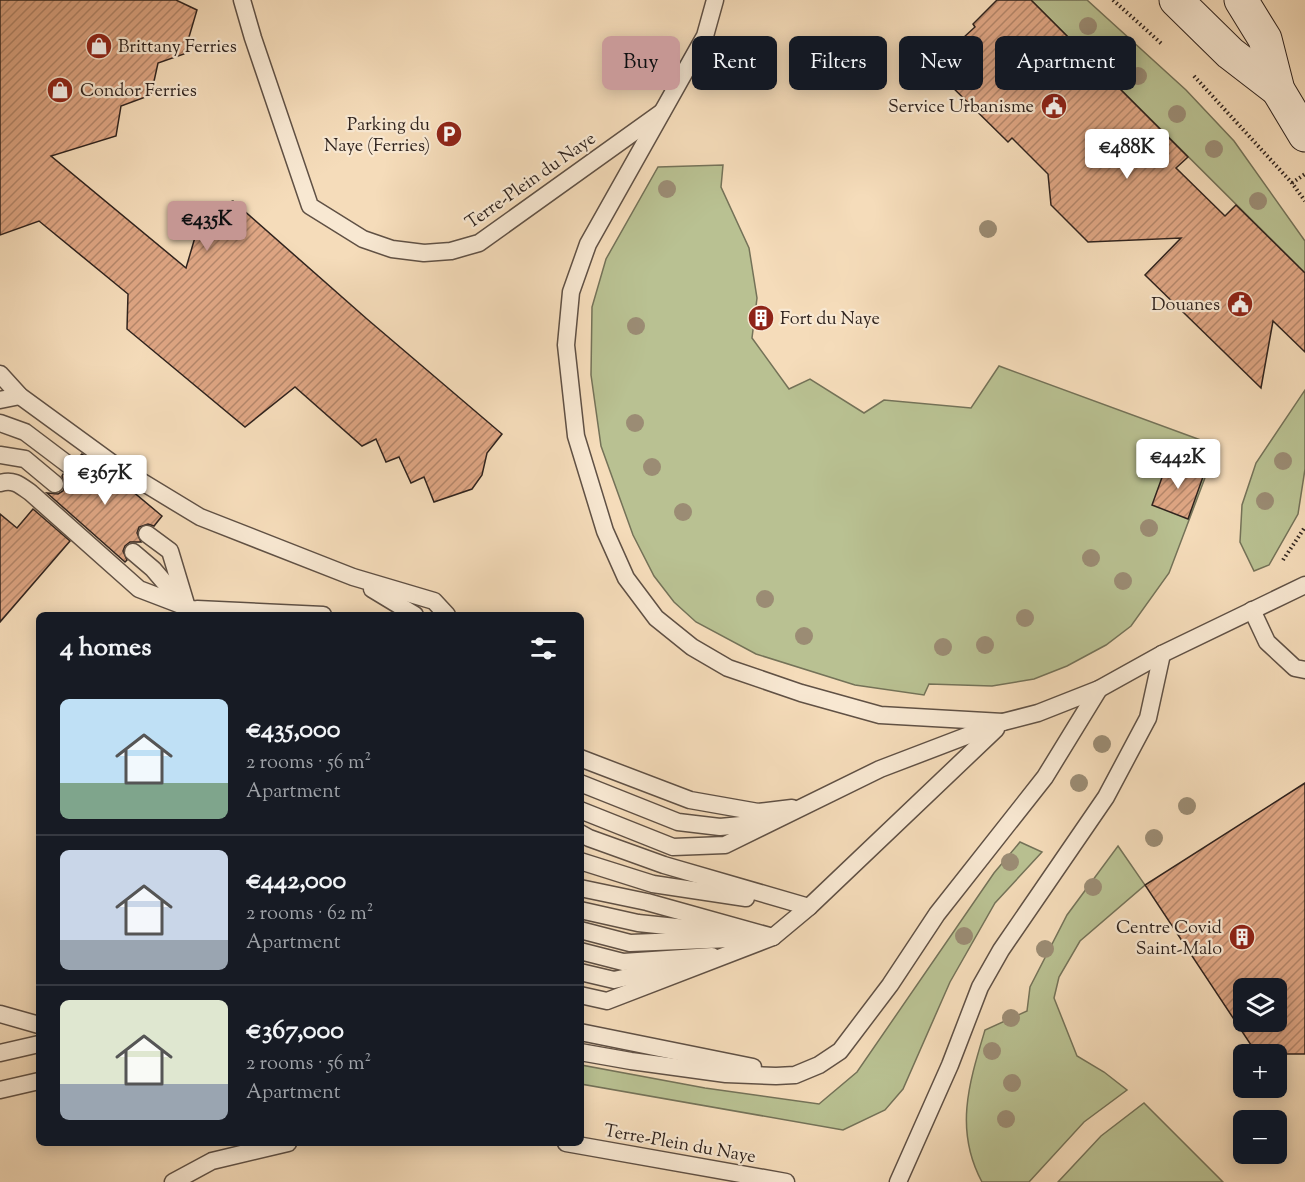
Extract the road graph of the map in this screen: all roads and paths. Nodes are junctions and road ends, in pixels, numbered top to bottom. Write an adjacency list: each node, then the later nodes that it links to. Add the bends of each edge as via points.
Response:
1 (242, 0): 9 (lane, Terre-Plein du Naye, via 310,206 363,239 392,249 424,253 479,243)
2 (715, 0): 9 (lane, via 705,36)
3 (1113, 0): 6 (path)
4 (1176, 0): 8 (main road, via 1230,53)
5 (1241, 0): 8 (main road, via 1265,39)
6 (1164, 46)
7 (1189, 70): 12 (path)
8 (1278, 90): 10 (main road)
9 (665, 110): 37 (lane, via 588,244 571,292 566,345 576,436 605,531 626,578 656,618 692,647 728,668 880,715)
10 (1305, 135)
11 (1305, 174): 12 (path)
12 (1292, 183): 13 (path)
13 (1305, 201)
14 (0, 374): 17 (lane)
15 (0, 384): 17 (lane)
16 (0, 395): 17 (lane)
17 (20, 396): 25 (lane, via 116,466 200,517)
18 (0, 423): 20 (lane, via 25,432)
19 (0, 455): 22 (lane, via 25,459)
20 (70, 466)
21 (0, 483): 28 (lane, via 16,482 139,589)
22 (55, 484)
23 (147, 534): 30 (lane, via 170,551)
24 (133, 552): 29 (lane)
25 (353, 577): 31 (lane); 32 (lane); 33 (lane, via 434,601)
26 (1305, 585): 27 (lane)
27 (1252, 610): 34 (lane); 35 (lane, via 1267,642)
28 (187, 612)
29 (189, 612)
30 (190, 612)
31 (388, 612)
32 (410, 612)
33 (444, 612)
34 (1162, 654): 36 (lane); 70 (lane, via 1148,718 1106,797 1000,950 980,987)
35 (1300, 669)
36 (1099, 688): 37 (lane, via 1038,713); 63 (lane, via 1045,777 937,914 840,1051)
37 (1003, 722): 40 (lane, via 880,769); 46 (lane)
38 (584, 760): 40 (lane, via 690,800 758,812)
39 (584, 785): 42 (lane, via 678,822 720,827)
40 (808, 806): 42 (lane)
41 (584, 812): 42 (lane, via 673,847 725,845)
42 (775, 822)
43 (584, 835): 46 (lane, via 664,865)
44 (584, 862): 46 (lane, via 653,884)
45 (584, 889): 49 (lane)
46 (809, 907): 49 (lane)
47 (584, 911): 49 (lane, via 638,922)
48 (584, 931): 49 (lane, via 630,943)
49 (773, 937): 51 (lane)
50 (584, 952): 51 (lane, via 623,962)
51 (731, 955): 52 (lane, via 614,980); 53 (lane, via 607,1001)
52 (584, 973)
53 (584, 996)
54 (0, 1014): 56 (lane)
55 (36, 1014): 56 (lane)
56 (17, 1019): 57 (lane); 58 (lane)
57 (0, 1024)
58 (36, 1024)
59 (584, 1033): 63 (lane)
60 (36, 1045): 61 (lane)
61 (0, 1053)
62 (584, 1053): 63 (lane, via 726,1074)
63 (795, 1075)
64 (36, 1082): 65 (lane)
65 (0, 1090)
66 (275, 1146): 68 (lane, via 212,1161)
67 (583, 1146): 69 (lane, Terre-Plein du Naye)
68 (173, 1182)
69 (786, 1182)
70 (898, 1182)

